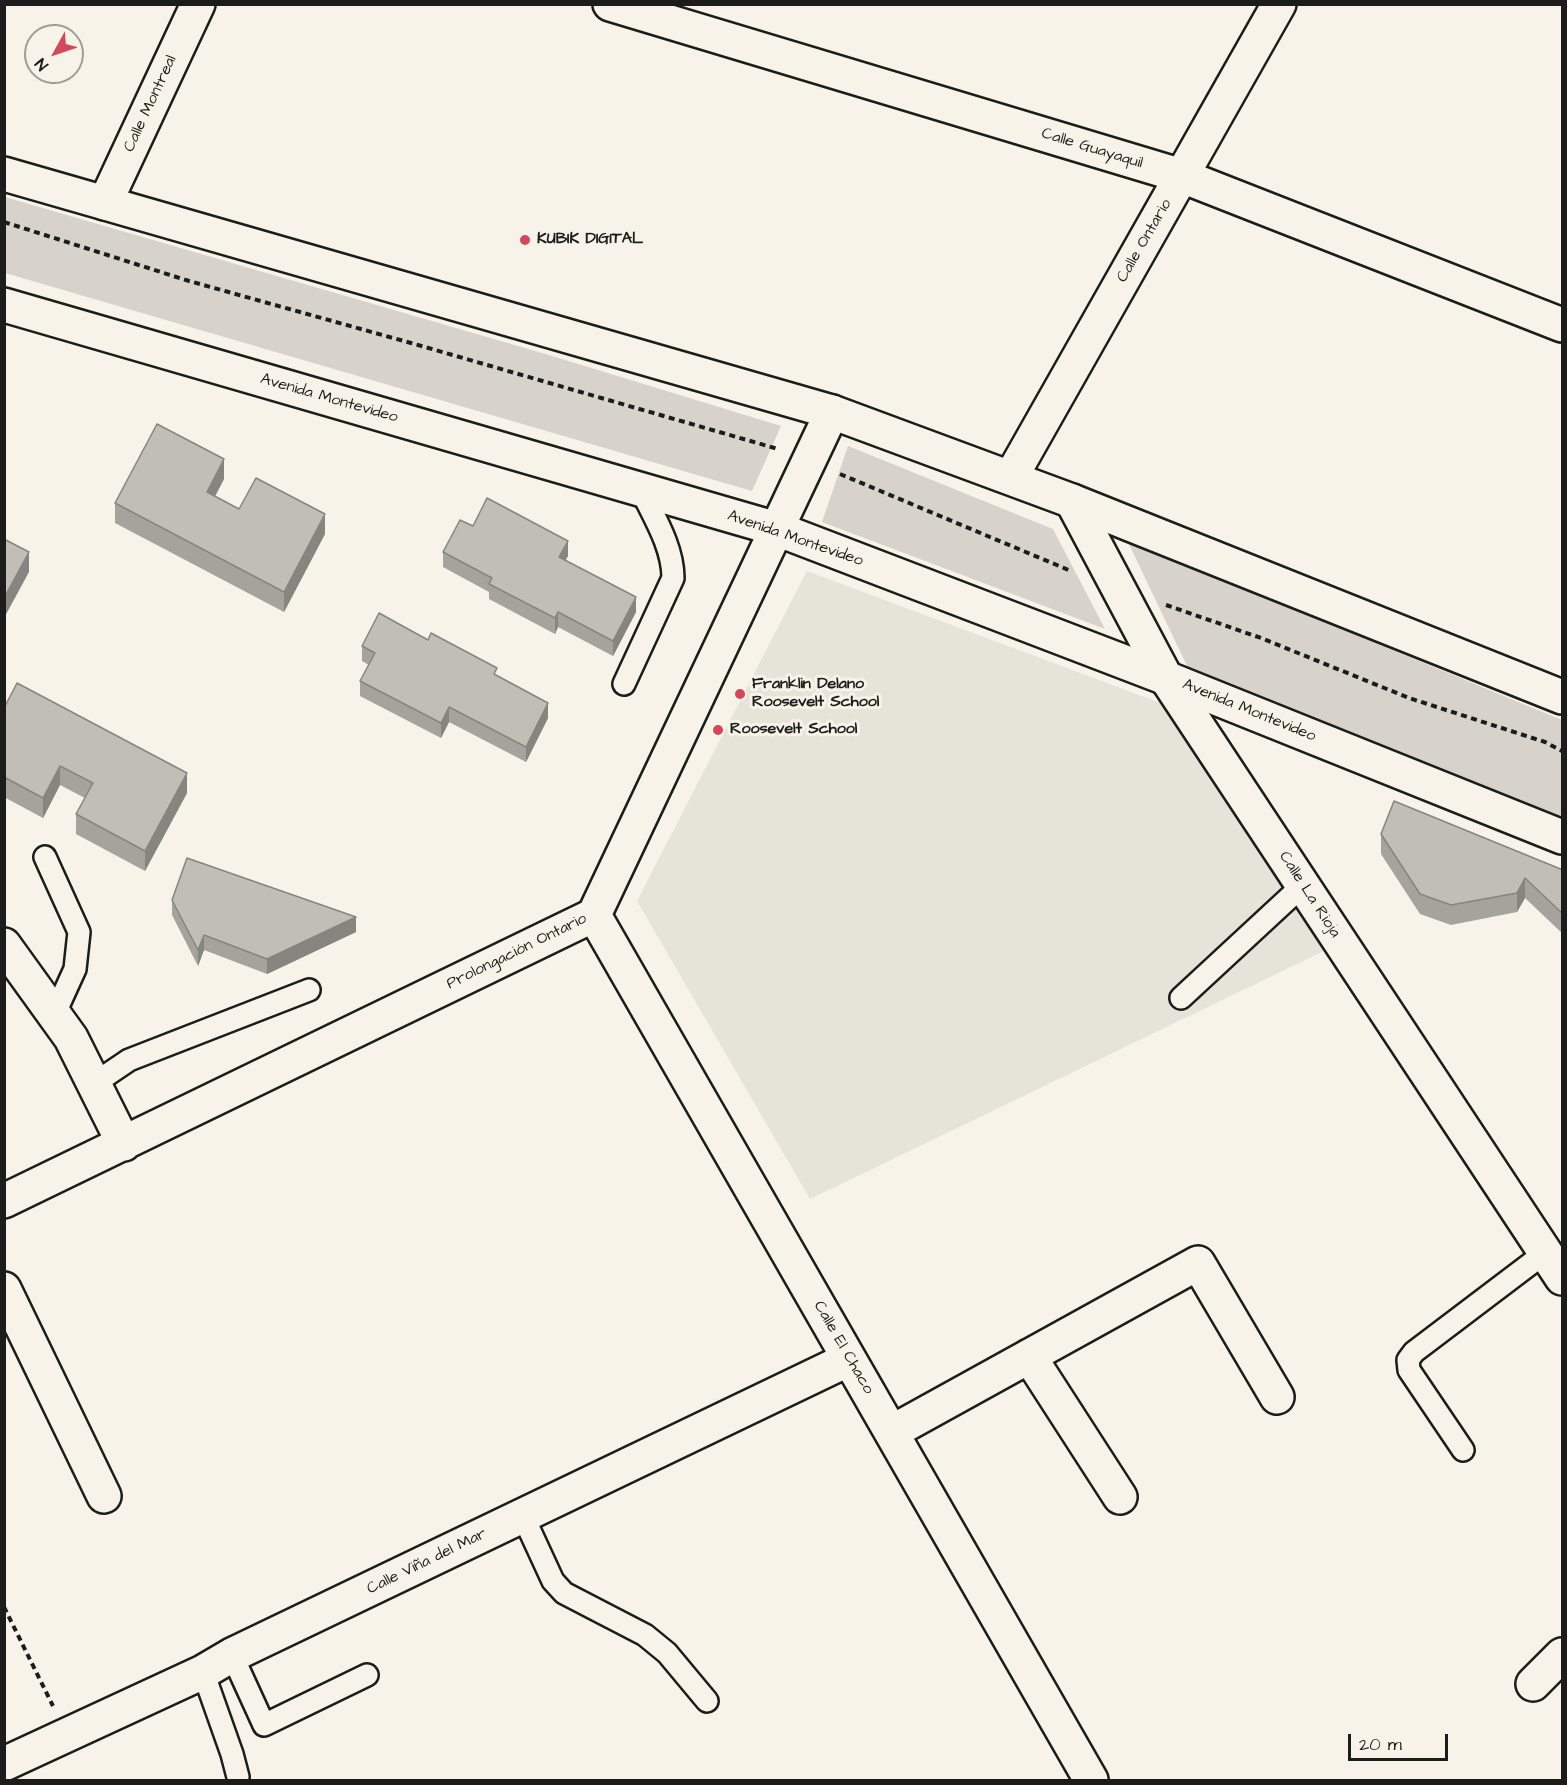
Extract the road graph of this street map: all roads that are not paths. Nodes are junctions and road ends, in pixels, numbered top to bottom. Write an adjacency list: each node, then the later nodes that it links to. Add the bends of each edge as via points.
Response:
1 (198, 4): 6 (street, Calle Montreal)
2 (610, 4): 5 (street, Calle Guayaquil)
3 (1279, 4): 5 (street, Calle Ontario)
4 (4, 174): 6 (street)
5 (1182, 176): 8 (street, Calle Guayaquil); 10 (street, Calle Ontario)
6 (105, 203): 9 (street)
7 (4, 305): 11 (street, Avenida Montevideo)
8 (1563, 325)
9 (832, 412): 10 (street); 13 (street, Prolongación Ontario)
10 (1011, 477): 12 (street)
11 (641, 490): 13 (street, Avenida Montevideo); 15 (lane, via 661,530 673,578)
12 (1072, 501): 14 (street, Calle La Rioja); 16 (street)
13 (777, 529): 14 (street, Avenida Montevideo); 20 (street, Prolongación Ontario)
14 (1166, 678): 17 (street, Avenida Montevideo); 19 (street, Calle La Rioja)
15 (624, 684)
16 (1563, 697)
17 (1563, 837)
18 (45, 857): 24 (lane, via 79,932 75,969)
19 (1303, 885): 23 (lane); 28 (street, Calle La Rioja)
20 (594, 915): 26 (street, Prolongación Ontario); 31 (street, Calle El Chaco)
21 (4, 945): 24 (street)
22 (309, 990): 25 (lane, via 129,1060)
23 (1181, 998)
24 (55, 1013): 25 (street)
25 (95, 1083): 26 (street)
26 (124, 1144): 27 (street, Prolongación Ontario)
27 (4, 1202)
28 (1554, 1265): 34 (lane, via 1414,1352 1408,1360 1409,1370)
29 (4, 1289): 35 (street)
30 (1029, 1356): 32 (street, via 1198,1263); 33 (street); 36 (street)
31 (849, 1359): 33 (street, Calle El Chaco); 37 (street, Calle Viña del Mar)
32 (1277, 1397)
33 (892, 1432): 46 (street, Calle El Chaco)
34 (1463, 1450)
35 (104, 1496)
36 (1119, 1497)
37 (523, 1516): 38 (street, Calle Viña del Mar); 43 (lane, via 553,1581 564,1593 645,1635 667,1653)
38 (232, 1655): 40 (street, Calle Viña del Mar); 41 (lane, via 264,1725)
39 (1563, 1656): 42 (street)
40 (203, 1672): 44 (street, Calle Viña del Mar); 45 (lane)
41 (367, 1675)
42 (1533, 1684)
43 (707, 1701)
44 (4, 1764)
45 (238, 1777)
46 (1091, 1780)

